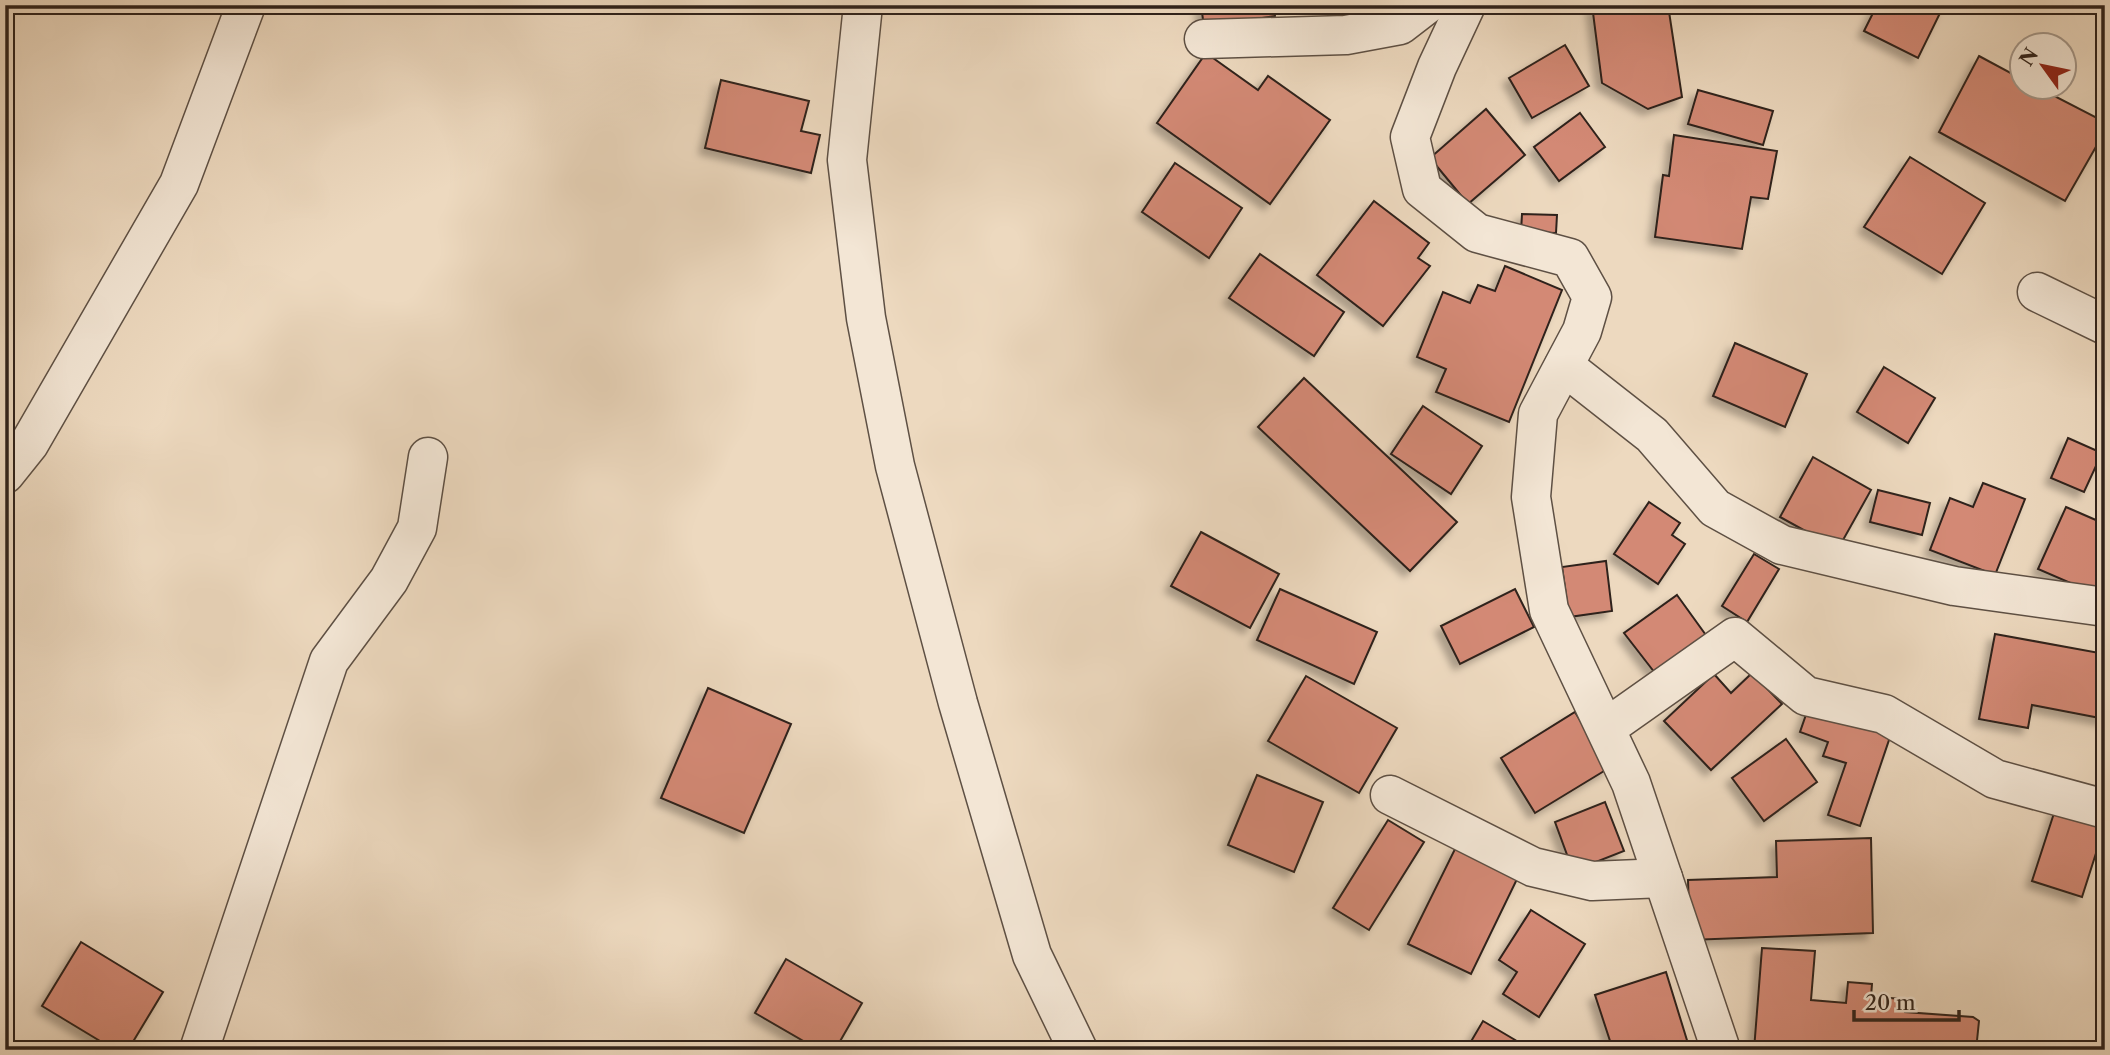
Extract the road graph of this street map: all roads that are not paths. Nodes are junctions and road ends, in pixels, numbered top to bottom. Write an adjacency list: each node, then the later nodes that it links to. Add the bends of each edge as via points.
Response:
1 (246, 5): 10 (street, via 179,184 29,444)
2 (863, 5): 17 (street, via 847,160 866,318 895,466 957,703 1032,955)
3 (1426, 5): 5 (street, via 1400,25 1346,35)
4 (1466, 5): 8 (street, via 1410,137 1422,189 1477,233 1570,258 1592,298 1583,331)
5 (1204, 39)
6 (2037, 292): 7 (street)
7 (2105, 325)
8 (1564, 366): 11 (street, via 1652,435 1715,508 1782,545 1954,586); 12 (street, via 1538,414 1531,497 1549,610)
9 (428, 457): 16 (street, via 417,528 389,580 329,661)
10 (5, 474)
11 (2105, 607)
12 (1606, 727): 14 (street, via 1735,638 1806,696 1884,714 1995,779); 15 (street, via 1632,783)
13 (1390, 795): 15 (street, via 1533,866 1592,881)
14 (2105, 809)
15 (1663, 878): 18 (street)
16 (200, 1050)
17 (1078, 1050)
18 (1721, 1050)

